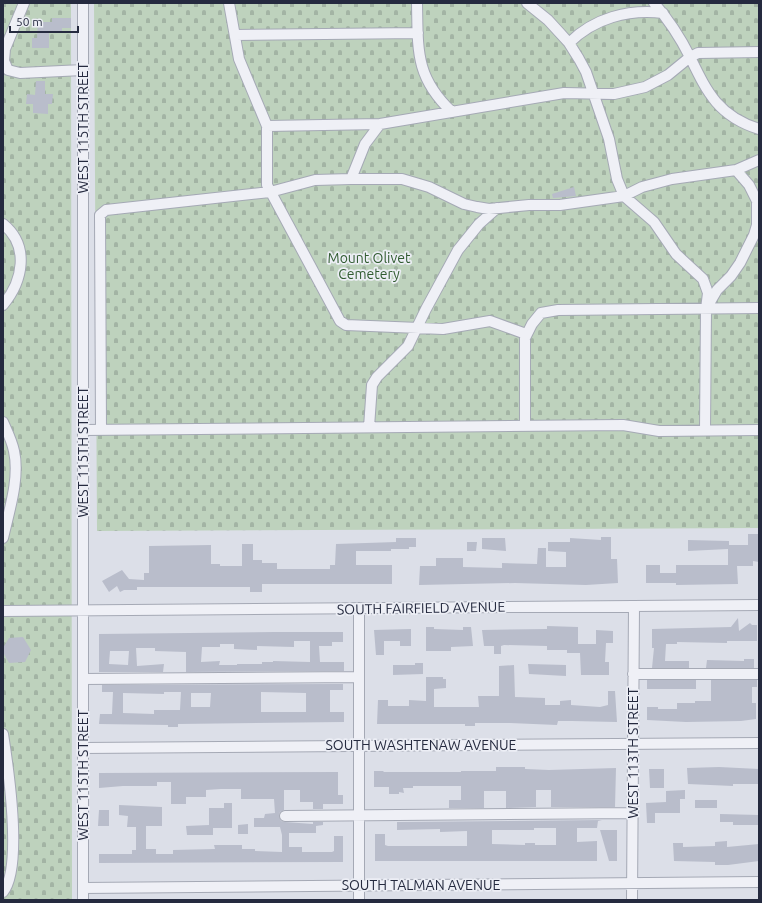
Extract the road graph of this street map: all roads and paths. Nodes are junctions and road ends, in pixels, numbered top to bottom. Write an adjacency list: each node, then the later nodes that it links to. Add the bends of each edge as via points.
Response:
1 (24, 3): 13 (street, via 5,49 4,61 8,70 20,73)
2 (83, 3): 13 (street, WEST 115TH STREET)
3 (229, 3): 9 (street)
4 (418, 3): 8 (street)
5 (527, 3): 10 (street, via 548,20)
6 (654, 3): 7 (street)
7 (663, 13): 10 (street, via 649,11 613,16 586,28); 12 (street)
8 (418, 33): 9 (street); 15 (street, via 419,59 430,88)
9 (235, 35): 17 (street, via 242,68)
10 (569, 43): 14 (street, via 586,72)
11 (759, 52): 12 (street, via 703,52)
12 (690, 57): 14 (street, via 668,75 645,87 614,94); 18 (street, via 701,83 719,106 741,122)
13 (83, 70): 36 (street, WEST 115TH STREET)
14 (593, 94): 15 (street, via 564,93); 23 (street, via 609,139)
15 (452, 112): 16 (street)
16 (380, 124): 17 (street); 21 (street, via 365,144)
17 (267, 126): 22 (street, via 266,178)
18 (759, 129)
19 (759, 160): 20 (street)
20 (736, 170): 23 (street, via 657,182); 24 (street)
21 (351, 179): 22 (street, via 315,180); 25 (street, via 402,179 428,187 464,204)
22 (270, 192): 31 (street, via 342,324); 37 (street, via 111,208 102,212)
23 (624, 196): 25 (street, via 576,204); 30 (street, via 654,222 676,254 703,279 708,293)
24 (758, 201): 27 (street)
25 (497, 208): 31 (street, via 479,224 458,250)
26 (3, 224): 28 (street, via 13,235 21,258 18,282)
27 (758, 228): 30 (street, via 740,263 717,290)
28 (3, 305)
29 (759, 308): 30 (street)
30 (706, 309): 32 (street, via 551,310 541,313); 38 (street)
31 (418, 327): 32 (street, via 454,328 490,321); 35 (street, via 408,346 372,385)
32 (526, 334): 34 (street)
33 (3, 422): 40 (street, via 12,442 16,463)
34 (525, 426): 35 (street); 38 (street, via 623,425 659,431)
35 (369, 428): 37 (street)
36 (83, 430): 37 (street); 45 (street, WEST 115TH STREET)
37 (101, 430)
38 (705, 430): 39 (street)
39 (759, 430)
40 (3, 538)
41 (759, 604): 42 (street, SOUTH FAIRFIELD AVENUE)
42 (634, 606): 43 (street, SOUTH FAIRFIELD AVENUE); 46 (street, WEST 113TH STREET)
43 (359, 608): 45 (street, SOUTH FAIRFIELD AVENUE); 48 (street)
44 (3, 611): 45 (street, SOUTH FAIRFIELD AVENUE)
45 (83, 611): 49 (street, WEST 115TH STREET)
46 (633, 674): 47 (street); 52 (street, WEST 113TH STREET)
47 (759, 674)
48 (359, 677): 49 (street); 53 (street)
49 (83, 679): 54 (street, WEST 115TH STREET)
50 (3, 734): 55 (street)
51 (759, 743): 52 (street, SOUTH WASHTENAW AVENUE)
52 (633, 744): 53 (street, SOUTH WASHTENAW AVENUE); 56 (street, WEST 113TH STREET)
53 (359, 746): 54 (street, SOUTH WASHTENAW AVENUE); 58 (street)
54 (83, 748): 62 (street, WEST 115TH STREET)
55 (6, 787): 63 (street, via 13,844 11,868)
56 (633, 813): 58 (street); 60 (street, WEST 113TH STREET)
57 (285, 816): 58 (street)
58 (359, 816): 61 (street)
59 (759, 882): 60 (street, SOUTH TALMAN AVENUE)
60 (632, 883): 61 (street, SOUTH TALMAN AVENUE); 66 (street, WEST 113TH STREET)
61 (359, 885): 62 (street, SOUTH TALMAN AVENUE); 65 (street)
62 (83, 888): 64 (street, WEST 115TH STREET)
63 (3, 892)
64 (83, 900)
65 (358, 900)
66 (632, 900)

